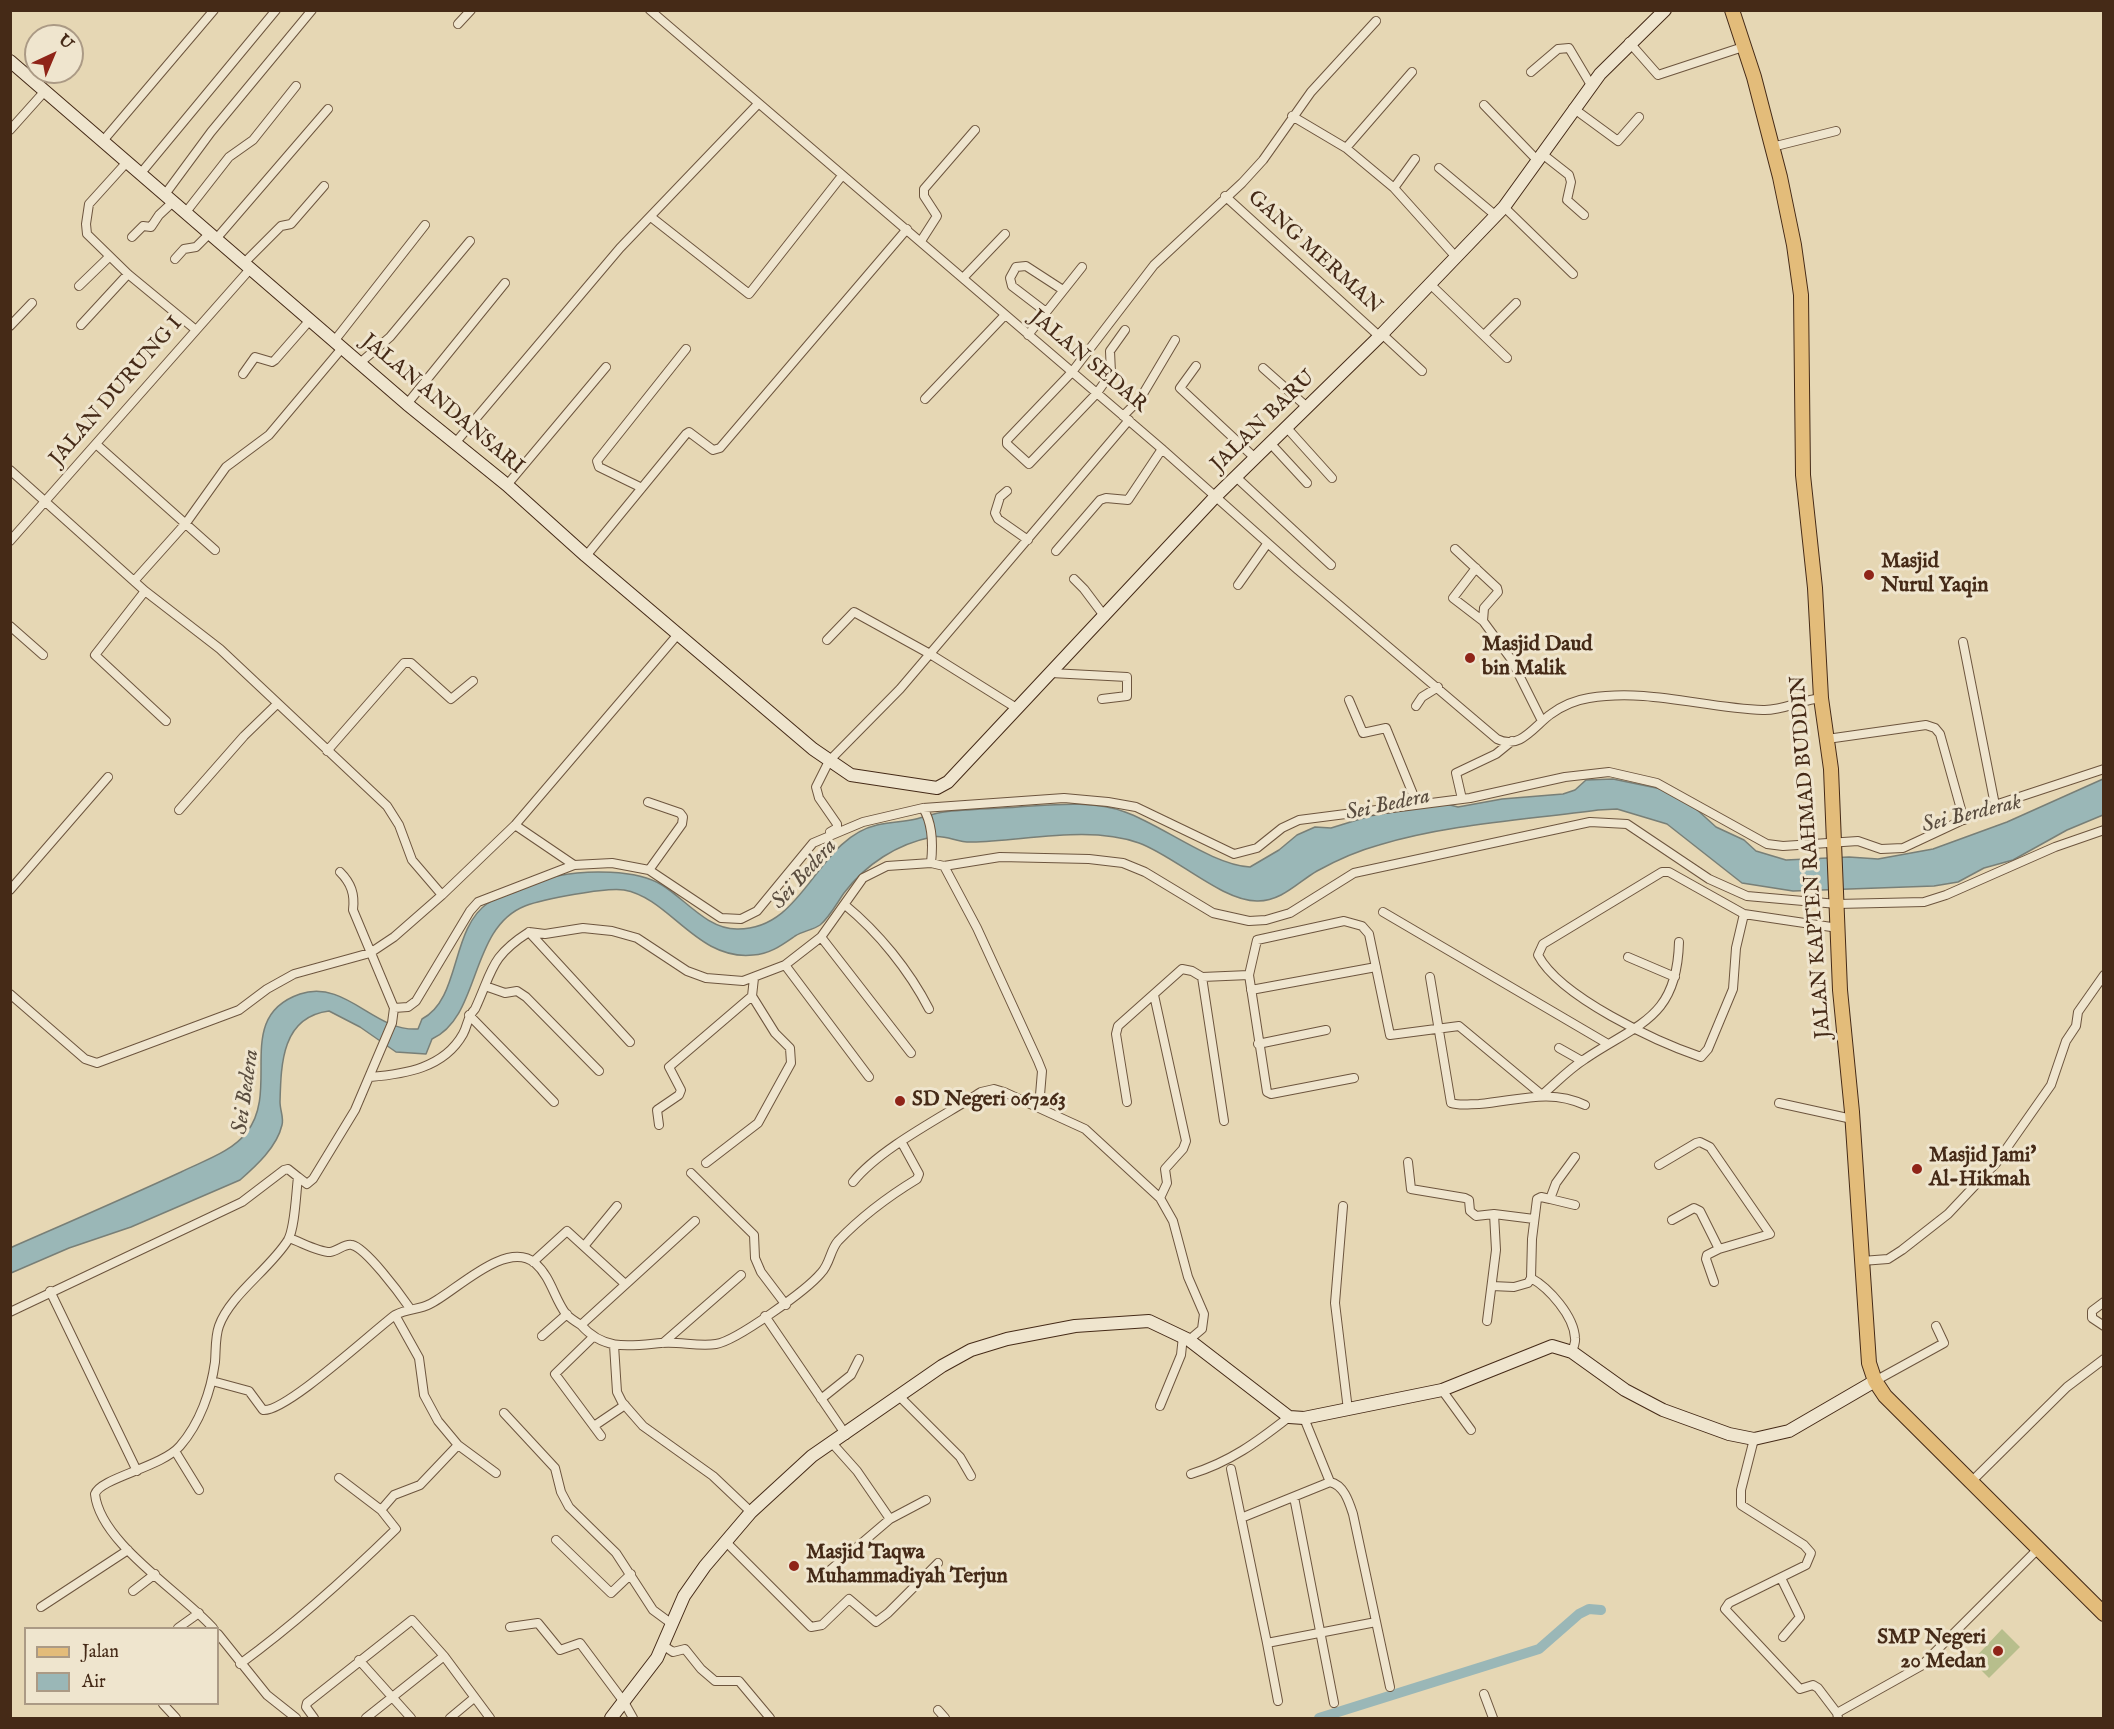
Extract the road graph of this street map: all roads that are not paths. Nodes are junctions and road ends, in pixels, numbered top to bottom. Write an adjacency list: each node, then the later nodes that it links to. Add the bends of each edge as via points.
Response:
1 (214, 10): 27 (street)
2 (276, 10): 34 (street)
3 (312, 10): 39 (street, via 211,132)
4 (471, 10): 9 (street)
5 (650, 10): 18 (street, JALAN SEDAR)
6 (1665, 10): 10 (street, JALAN BARU)
7 (1732, 10): 11 (main road, JALAN KAPTEN RAHMAD BUDDIN)
8 (1376, 21): 22 (street)
9 (458, 24)
10 (1629, 42): 11 (street, via 1658,75); 15 (street, JALAN BARU)
11 (1743, 47): 28 (main road, JALAN KAPTEN RAHMAD BUDDIN)
12 (10, 61): 17 (street, JALAN ANDANSARI)
13 (1412, 72): 29 (street)
14 (1531, 72): 15 (street, via 1558,49 1569,48)
15 (1591, 85): 21 (street, JALAN BARU)
16 (296, 86): 41 (street, via 253,140 230,157)
17 (44, 92): 24 (street); 27 (street, JALAN ANDANSARI)
18 (757, 105): 35 (street, JALAN SEDAR); 43 (street)
19 (1484, 105): 30 (street)
20 (328, 109): 47 (street)
21 (1573, 109): 23 (street, via 1618,141); 30 (street, JALAN BARU)
22 (1292, 116): 29 (street); 38 (street, via 1263,160)
23 (1639, 117)
24 (10, 130)
25 (975, 130): 49 (street, via 924,189 924,196 937,216)
26 (1836, 131): 28 (street)
27 (102, 142): 32 (street, JALAN ANDANSARI)
28 (1772, 147): 131 (main road, JALAN KAPTEN RAHMAD BUDDIN, via 1794,245 1803,332 1803,453)
29 (1346, 148): 37 (street)
30 (1539, 157): 40 (street, JALAN BARU); 42 (street, via 1569,175 1567,200)
31 (1415, 159): 37 (street)
32 (127, 162): 34 (street, JALAN ANDANSARI); 52 (street, via 89,204 87,234)
33 (1439, 168): 40 (street)
34 (141, 173): 39 (street, JALAN ANDANSARI)
35 (841, 177): 43 (street, via 749,294); 45 (street, JALAN SEDAR)
36 (324, 186): 54 (street, JALAN DURUNG I, via 291,224 281,226)
37 (1394, 188): 51 (street)
38 (1225, 196): 74 (street, GANG MERMAN); 84 (street, via 1154,265)
39 (170, 197): 41 (street, JALAN ANDANSARI); 48 (street, via 151,227 143,226)
40 (1500, 211): 51 (street, JALAN BARU); 57 (street)
41 (186, 212): 47 (street, JALAN ANDANSARI)
42 (1584, 215)
43 (651, 217): 92 (street, via 538,342)
44 (425, 225): 76 (street)
45 (907, 229): 49 (street, JALAN SEDAR); 102 (street, via 720,448 713,450 689,432)
46 (1005, 234): 58 (street)
47 (213, 236): 53 (street, via 196,247 184,249); 54 (street, JALAN ANDANSARI)
48 (132, 237)
49 (921, 241): 58 (street, JALAN SEDAR)
50 (470, 242): 79 (street, via 390,337)
51 (1455, 256): 59 (street, JALAN BARU)
52 (109, 257): 56 (street); 61 (street)
53 (176, 259)
54 (248, 265): 67 (street, JALAN ANDANSARI); 70 (street, JALAN DURUNG I)
55 (1082, 267): 62 (street)
56 (128, 274): 68 (street); 70 (street)
57 (1573, 274)
58 (963, 278): 66 (street, JALAN SEDAR)
59 (1430, 283): 72 (street); 74 (street, JALAN BARU)
60 (505, 284): 88 (street)
61 (80, 286)
62 (1063, 290): 65 (street); 65 (street, via 1026,266 1016,267 1010,278 1012,286)
63 (32, 303): 69 (street)
64 (1516, 303): 72 (street)
65 (1046, 312): 73 (street)
66 (1005, 315): 73 (street, JALAN SEDAR); 87 (street)
67 (310, 320): 76 (street, JALAN ANDANSARI); 85 (street, via 275,360 255,357)
68 (81, 325)
69 (10, 326)
70 (196, 330): 93 (street, JALAN DURUNG I)
71 (1125, 330): 86 (street, via 1110,351 1111,373)
72 (1485, 334): 78 (street)
73 (1028, 335): 84 (street, JALAN SEDAR)
74 (1381, 335): 83 (street, GANG MERMAN); 89 (street, JALAN BARU)
75 (1175, 340): 90 (street)
76 (339, 343): 79 (street, JALAN ANDANSARI); 106 (street, via 269,435 226,467)
77 (686, 349): 102 (street, via 597,461 599,467)
78 (1507, 358)
79 (362, 362): 88 (street, JALAN ANDANSARI)
80 (606, 366): 101 (street)
81 (1196, 366): 96 (street, via 1180,388)
82 (1263, 368): 89 (street)
83 (1422, 371)
84 (1072, 372): 86 (street, JALAN SEDAR); 86 (street, via 1007,440 1029,464)
85 (243, 374)
86 (1097, 393): 90 (street, JALAN SEDAR)
87 (925, 399)
88 (407, 404): 92 (street, JALAN ANDANSARI)
89 (1307, 407): 91 (street, JALAN BARU)
90 (1126, 418): 95 (street, JALAN SEDAR); 107 (street)
91 (1287, 428): 94 (street, JALAN BARU); 99 (street)
92 (456, 442): 101 (street, JALAN ANDANSARI)
93 (96, 444): 105 (street, JALAN DURUNG I); 106 (street)
94 (1271, 444): 96 (street, JALAN BARU); 100 (street)
95 (1162, 449): 104 (street, JALAN SEDAR); 112 (street, via 1128,500 1100,500)
96 (1256, 458): 98 (street, JALAN BARU)
97 (10, 470): 105 (street)
98 (1236, 477): 104 (street, JALAN BARU); 114 (street)
99 (1332, 478)
100 (1307, 483)
101 (507, 485): 113 (street, JALAN ANDANSARI)
102 (640, 487): 113 (street)
103 (1007, 491): 107 (street, via 1000,497 995,513)
104 (1215, 497): 109 (street, JALAN SEDAR); 120 (street, JALAN BARU)
105 (46, 500): 108 (street, JALAN DURUNG I); 117 (street)
106 (186, 522): 111 (street); 117 (street)
107 (1028, 540): 126 (street)
108 (10, 541)
109 (1267, 544): 118 (street); 130 (street, JALAN SEDAR)
110 (1455, 549): 115 (street)
111 (215, 550)
112 (1056, 552)
113 (586, 556): 123 (street, JALAN ANDANSARI)
114 (1331, 565)
115 (1476, 568): 121 (street, via 1498,590 1484,608); 121 (street, via 1453,598)
116 (1074, 579): 120 (street)
117 (135, 580): 119 (street)
118 (1238, 585)
119 (145, 591): 134 (street, via 220,650); 137 (street, via 95,655)
120 (1105, 617): 128 (street, JALAN BARU)
121 (1483, 621): 138 (street, via 1511,658)
122 (10, 626): 127 (street)
123 (679, 633): 142 (street, JALAN ANDANSARI); 153 (street)
124 (827, 640): 126 (street, via 854,612)
125 (1963, 642): 149 (street)
126 (930, 654): 136 (street); 142 (street)
127 (43, 655)
128 (1051, 672): 132 (street, via 1127,677 1127,696); 136 (street, JALAN BARU)
129 (473, 681): 141 (street, via 451,699 411,663 405,663)
130 (1438, 687): 135 (street); 140 (street, JALAN SEDAR, via 1502,741)
131 (1821, 698): 138 (street, via 1767,710 1622,694 1565,705); 139 (main road, JALAN KAPTEN RAHMAD BUDDIN)
132 (1102, 699)
133 (1349, 700): 148 (street, via 1364,733 1386,728)
134 (277, 704): 141 (street); 150 (street)
135 (1416, 706)
136 (1018, 709): 144 (street, JALAN BARU, via 948,782 937,788)
137 (166, 721)
138 (1542, 721): 140 (street, via 1526,737)
139 (1827, 739): 152 (street, via 1926,725 1935,728); 156 (main road, JALAN KAPTEN RAHMAD BUDDIN)
140 (1512, 741): 146 (street, via 1496,754 1456,773)
141 (327, 751): 163 (street, via 387,806 412,860)
142 (829, 761): 144 (street, JALAN ANDANSARI); 155 (street, via 816,792 837,828)
143 (2103, 769): 149 (street)
144 (851, 775)
145 (108, 777): 162 (street)
146 (1462, 799): 148 (street); 156 (street, via 1565,777 1609,772 1657,783 1767,844)
147 (648, 802): 160 (street, via 683,817)
148 (1417, 804): 151 (street, via 1299,820 1282,828 1257,849 1234,854 1136,807 1108,802 1064,798)
149 (1995, 805): 152 (street)
150 (179, 810)
151 (925, 811): 155 (street, via 863,822); 157 (street, via 933,845)
152 (1964, 820): 156 (street, via 1903,848 1881,849 1858,841)
153 (515, 825): 158 (street); 163 (street)
154 (2103, 830): 164 (street, via 1924,902)
155 (820, 840): 160 (street, via 757,911 741,919 721,918)
156 (1834, 848): 164 (main road, JALAN KAPTEN RAHMAD BUDDIN)
157 (931, 863): 159 (street); 165 (street, via 886,866 872,871 854,888)
158 (574, 865): 160 (street, via 612,863); 187 (street, via 478,902 416,1001 408,1007)
159 (944, 866): 164 (street, via 1000,857 1123,863 1213,913 1249,921 1266,920 1290,913 1354,873 1590,822 1622,822 1728,890 1747,896); 208 (street, via 977,928 1042,1071)
160 (649, 870)
161 (340, 872): 172 (street, via 349,881 355,898 353,910)
162 (10, 890)
163 (442, 895): 172 (street)
164 (1837, 904): 168 (main road, JALAN KAPTEN RAHMAD BUDDIN)
165 (844, 905): 170 (street); 188 (street, via 870,928)
166 (1383, 912): 195 (street)
167 (1744, 914): 168 (street); 192 (street, via 1733,989 1703,1056); 192 (street, via 1669,872 1662,872 1543,944 1538,955 1555,976)
168 (1838, 928): 209 (main road, JALAN KAPTEN RAHMAD BUDDIN)
169 (529, 932): 181 (street, via 544,934 583,928 612,931 637,938 687,971 706,978); 182 (street, via 504,949); 193 (street)
170 (821, 938): 174 (street); 197 (street)
171 (1679, 942): 180 (street)
172 (370, 953): 184 (street, via 294,974 239,1010 97,1063 85,1059); 187 (street)
173 (1628, 957): 180 (street)
174 (785, 965): 181 (street); 201 (street)
175 (1376, 967): 176 (street, via 1366,930 1344,921 1257,940); 183 (street); 190 (street, via 1390,1035)
176 (1249, 975): 178 (street); 183 (street)
177 (2103, 975): 232 (street, via 2078,1012 2051,1085 1997,1162 1948,1214 1902,1250 1888,1258)
178 (1202, 977): 185 (street, via 1182,969); 210 (street)
179 (1430, 977): 190 (street)
180 (1675, 977): 192 (street, via 1657,1013)
181 (754, 978): 186 (street)
182 (485, 986): 189 (street); 199 (street, via 506,993 517,991 526,997)
183 (1251, 990): 194 (street)
184 (10, 994)
185 (1154, 995): 205 (street, via 1117,1030); 220 (street, via 1186,1141 1165,1169 1167,1183)
186 (752, 996): 211 (street, via 673,1061 668,1071 681,1090 657,1110); 215 (street, via 775,1033 790,1048 791,1063 758,1123)
187 (394, 1008): 200 (street, via 392,1023)
188 (929, 1009)
189 (469, 1015): 200 (street, via 464,1034 435,1063 414,1071); 204 (street)
190 (1438, 1029): 203 (street, via 1459,1026); 203 (street, via 1451,1103)
191 (1326, 1030): 194 (street)
192 (1635, 1030): 195 (street)
193 (630, 1041)
194 (1258, 1044): 202 (street, via 1264,1088 1271,1094)
195 (1608, 1044): 198 (street)
196 (1558, 1048): 198 (street)
197 (911, 1053)
198 (1582, 1061): 203 (street)
199 (599, 1071)
200 (370, 1077): 218 (street, via 341,1137 316,1176 308,1184)
201 (869, 1077)
202 (1354, 1078)
203 (1542, 1095): 207 (street, via 1567,1097)
204 (554, 1102)
205 (1127, 1102)
206 (1779, 1103): 209 (street)
207 (1585, 1105)
208 (1039, 1107): 212 (street, via 1004,1092 986,1090); 220 (street, via 1085,1129)
209 (1852, 1119): 232 (main road, JALAN KAPTEN RAHMAD BUDDIN)
210 (1224, 1121)
211 (659, 1125)
212 (902, 1143): 219 (street, via 863,1169); 241 (street, via 919,1174 917,1179 849,1230 835,1244 820,1274)
213 (1575, 1158): 221 (street, via 1556,1183)
214 (1407, 1162): 225 (street, via 1411,1189 1465,1198 1476,1216)
215 (706, 1163)
216 (1659, 1165): 231 (street, via 1696,1143 1704,1143 1770,1234)
217 (691, 1173): 241 (street, via 754,1235 760,1272)
218 (298, 1177): 229 (street); 239 (street, via 284,1170 242,1202)
219 (853, 1182)
220 (1160, 1198): 253 (street, via 1173,1221 1188,1277 1204,1314 1202,1329)
221 (1550, 1199): 222 (street); 226 (street, via 1537,1199)
222 (1575, 1205)
223 (617, 1206): 230 (street)
224 (1343, 1206): 266 (street, via 1335,1303)
225 (1494, 1214): 226 (street); 238 (street)
226 (1534, 1219): 235 (street)
227 (1672, 1220): 231 (street, via 1694,1208 1700,1211)
228 (694, 1221): 237 (street)
229 (289, 1238): 242 (street, via 330,1252 355,1246 375,1262); 259 (street, via 219,1326)
230 (585, 1245): 233 (street, via 567,1231); 237 (street)
231 (1719, 1249): 236 (street, via 1706,1257)
232 (1862, 1261): 260 (main road, JALAN KAPTEN RAHMAD BUDDIN, via 1869,1363)
233 (533, 1262): 242 (street, via 519,1256 507,1258 431,1304); 244 (street)
234 (741, 1275): 254 (street)
235 (1531, 1278): 238 (street, via 1528,1283 1514,1287); 256 (street, via 1542,1284 1565,1313 1575,1338)
236 (1714, 1282)
237 (624, 1283): 248 (street)
238 (1492, 1286): 247 (street)
239 (50, 1291): 243 (street); 279 (street)
240 (2103, 1302): 250 (street, via 2092,1311 2092,1318)
241 (786, 1305): 246 (street)
242 (409, 1308): 245 (street)
243 (10, 1312)
244 (567, 1314): 248 (street); 251 (street)
245 (395, 1315): 259 (street, via 297,1394 268,1411 249,1391); 276 (street, via 419,1358 424,1395)
246 (765, 1316): 254 (street, via 716,1345); 263 (street)
247 (1487, 1321)
248 (581, 1325): 252 (street)
249 (1936, 1326): 260 (street, via 1944,1343)
250 (2103, 1326)
251 (542, 1336)
252 (592, 1338): 255 (street); 270 (street, via 555,1374)
253 (1186, 1338): 262 (street, via 1149,1322 1075,1326 1007,1339 971,1350); 265 (street); 268 (street)
254 (663, 1343): 255 (street)
255 (614, 1345): 264 (street, via 617,1392)
256 (1572, 1352): 261 (street, via 1552,1346); 274 (street, via 1625,1390 1690,1420)
257 (859, 1359): 263 (street, via 851,1375)
258 (2103, 1359): 285 (street, via 2067,1387)
259 (212, 1381): 277 (street, via 193,1428)
260 (1875, 1382): 274 (street, via 1789,1431); 285 (main road, JALAN KAPTEN RAHMAD BUDDIN)
261 (1442, 1390): 266 (street); 271 (street)
262 (899, 1396): 273 (street); 282 (street, via 960,1457)
263 (821, 1399): 273 (street)
264 (625, 1406): 270 (street); 290 (street, via 643,1426 713,1476)
265 (1160, 1406)
266 (1348, 1410): 269 (street)
267 (504, 1413): 300 (street, via 555,1468 569,1507 616,1553)
268 (1289, 1417): 269 (street); 281 (street, via 1219,1465)
269 (1304, 1418): 284 (street)
270 (594, 1426): 272 (street)
271 (1471, 1430)
272 (601, 1436)
273 (846, 1436): 275 (street)
274 (1754, 1439): 301 (street, via 1741,1505 1811,1553 1806,1565)
275 (832, 1443): 290 (street, via 793,1472); 292 (street, via 857,1471)
276 (458, 1445): 280 (street); 289 (street, via 420,1485 394,1495)
277 (175, 1451): 279 (street, via 155,1465); 286 (street)
278 (1231, 1469): 291 (street)
279 (137, 1471): 296 (street, via 111,1480 94,1494 114,1537)
280 (496, 1473)
281 (1191, 1474)
282 (970, 1476)
283 (339, 1478): 289 (street)
284 (1330, 1482): 287 (street); 306 (street, via 1343,1491 1350,1507)
285 (1971, 1482): 295 (main road, JALAN KAPTEN RAHMAD BUDDIN)
286 (199, 1490)
287 (1294, 1497): 291 (street); 311 (street)
288 (926, 1500): 292 (street)
289 (381, 1510): 318 (street, via 396,1529 294,1622)
290 (751, 1512): 294 (street)
291 (1241, 1518): 314 (street)
292 (890, 1520): 298 (street)
293 (556, 1540): 300 (street, via 611,1593)
294 (725, 1541): 297 (street, via 811,1627 822,1625 851,1599 876,1622); 307 (street, via 684,1596)
295 (2038, 1549): 305 (main road, JALAN KAPTEN RAHMAD BUDDIN); 328 (street, via 1921,1666)
296 (128, 1550): 299 (street); 303 (street)
297 (938, 1563)
298 (829, 1571)
299 (155, 1574): 302 (street); 304 (street)
300 (631, 1574): 307 (street, via 653,1610)
301 (1781, 1578): 313 (street, via 1800,1617); 328 (street, via 1729,1603 1725,1606 1727,1613 1800,1689 1815,1686)
302 (133, 1591)
303 (41, 1607)
304 (200, 1613): 308 (street); 309 (street)
305 (2103, 1614)
306 (1376, 1622): 311 (street); 319 (street)
307 (672, 1624): 315 (street)
308 (181, 1627)
309 (211, 1627)
310 (510, 1627): 324 (street, via 538,1623 560,1650 580,1643)
311 (1320, 1632): 314 (street); 325 (street)
312 (219, 1635): 318 (street)
313 (1783, 1637)
314 (1267, 1643): 323 (street)
315 (664, 1646): 324 (street); 338 (street, via 673,1652 685,1649 715,1681 739,1681)
316 (444, 1656): 317 (street, via 412,1620); 321 (street); 322 (street)
317 (359, 1660): 321 (street); 332 (street, via 307,1703)
318 (240, 1664): 331 (street, via 267,1695)
319 (1390, 1687)
320 (1484, 1694): 340 (street)
321 (390, 1697): 333 (street); 334 (street)
322 (474, 1698): 329 (street); 335 (street)
323 (1278, 1701)
324 (624, 1702): 336 (street); 337 (street)
325 (1334, 1703)
326 (164, 1705): 330 (street)
327 (938, 1710): 339 (street)
328 (1837, 1716)
329 (490, 1718)
330 (176, 1719)
331 (296, 1719)
332 (314, 1719)
333 (366, 1719)
334 (411, 1719)
335 (450, 1719)
336 (610, 1719)
337 (633, 1719)
338 (770, 1719)
339 (945, 1719)
340 (1493, 1719)

